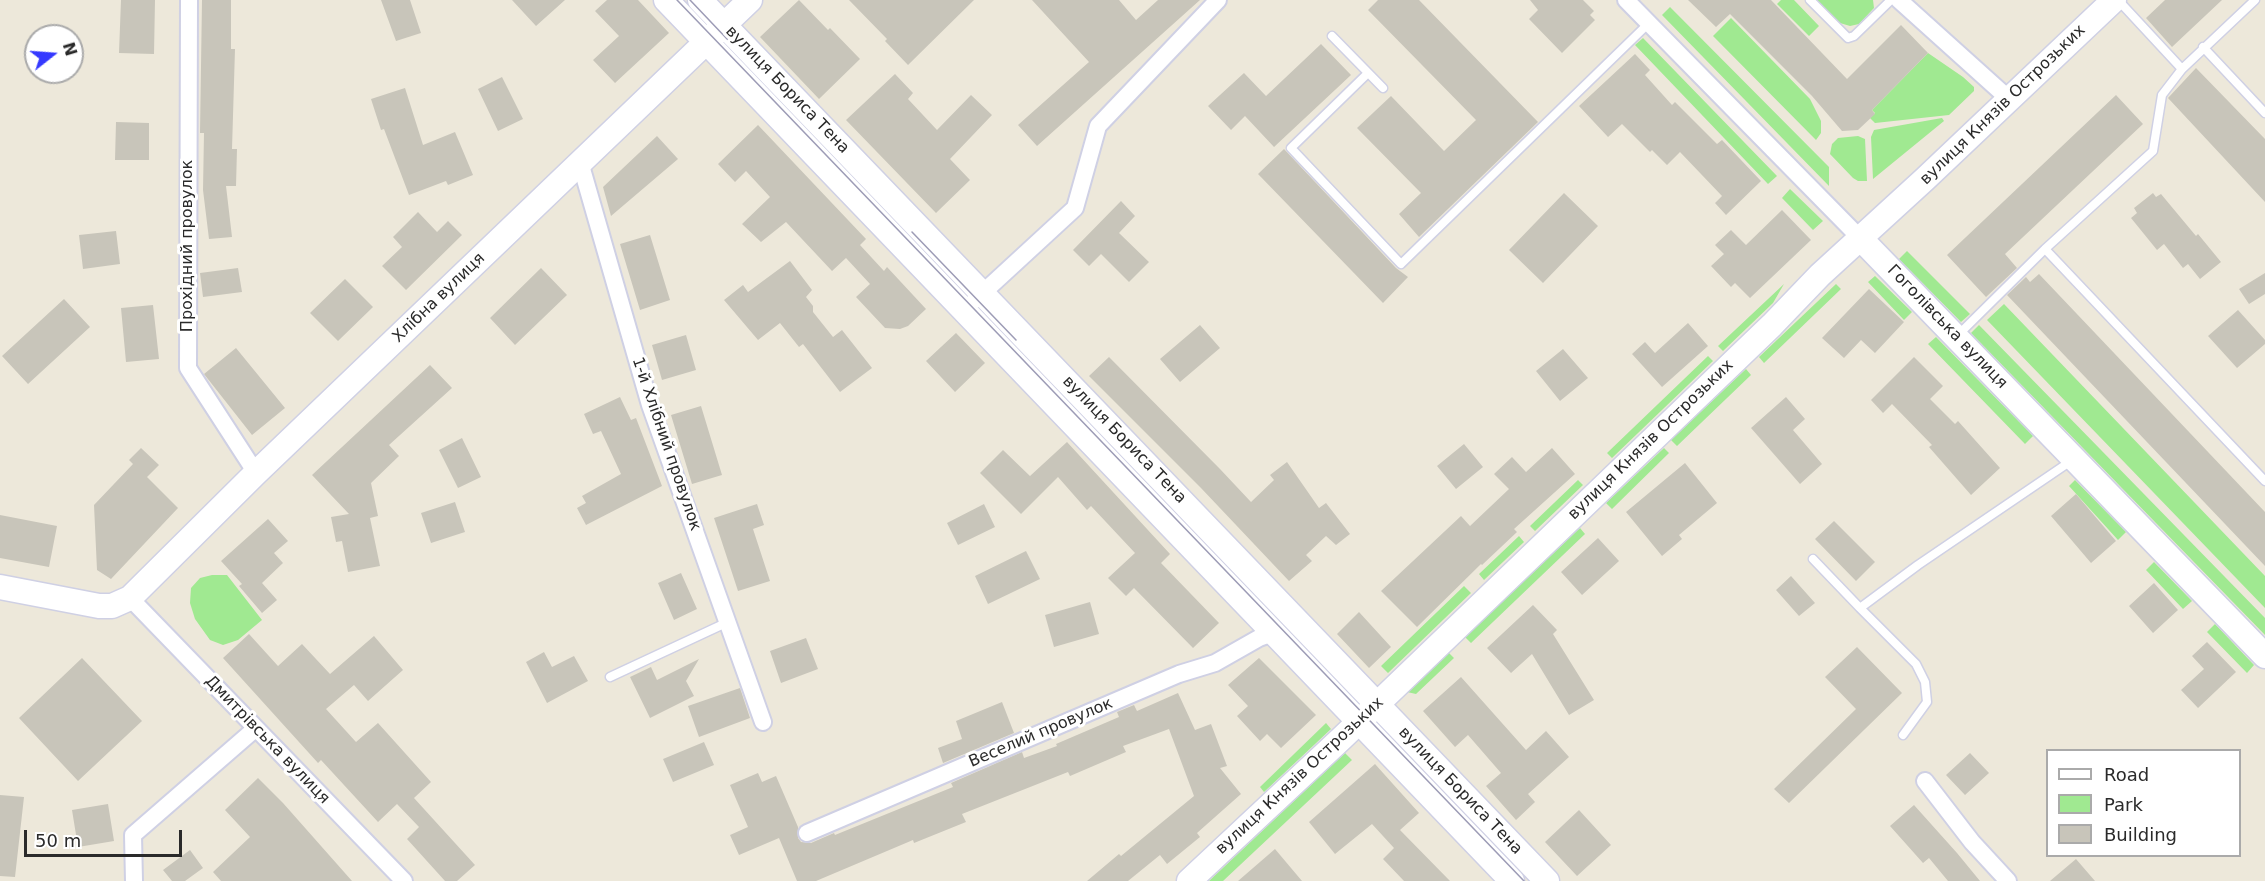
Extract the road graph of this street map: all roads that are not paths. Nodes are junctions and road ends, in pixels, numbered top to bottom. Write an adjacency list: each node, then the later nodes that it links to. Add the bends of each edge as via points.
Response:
1 (189, 0): 29 (street, Прохідний провулок, via 188,368)
2 (666, 0): 15 (street, вулиця Бориса Тена)
3 (700, 0): 13 (street, вулиця Бориса Тена)
4 (750, 0): 13 (street, Хлібна вулиця)
5 (1218, 0): 25 (street, via 1098,126 1075,208)
6 (1626, 0): 12 (street, Гоголівська вулиця)
7 (1810, 0): 8 (lane, via 1848,38)
8 (1891, 0)
9 (1899, 0): 20 (street)
10 (2116, 0): 17 (lane); 20 (street, вулиця Князів Острозьких)
11 (2255, 0): 16 (lane)
12 (1649, 23): 18 (lane, via 1401,264 1291,148); 23 (street, Гоголівська вулиця)
13 (724, 24): 15 (street, Хлібна вулиця); 25 (street, вулиця Бориса Тена)
14 (1332, 36): 18 (lane)
15 (706, 42): 22 (street, Хлібна вулиця); 26 (street, вулиця Бориса Тена)
16 (2203, 48): 17 (lane); 21 (lane)
17 (2182, 69): 24 (lane, via 2162,95 2154,152)
18 (1367, 74): 19 (lane)
19 (1383, 88)
20 (2009, 99): 23 (street, вулиця Князів Острозьких)
21 (2265, 113)
22 (580, 162): 29 (street, Хлібна вулиця); 35 (street, 1-й Хлібний провулок, via 650,405)
23 (1860, 238): 27 (street, Гоголівська вулиця); 39 (street, вулиця Князів Острозьких)
24 (2045, 249): 27 (lane); 30 (lane)
25 (982, 292): 26 (street); 39 (street, вулиця Бориса Тена)
26 (964, 310): 36 (street, вулиця Бориса Тена)
27 (1957, 336): 28 (street, Гоголівська вулиця)
28 (2074, 459): 34 (lane); 37 (street, Гоголівська вулиця)
29 (255, 473): 33 (street, Хлібна вулиця)
30 (2265, 481)
31 (1813, 559): 34 (lane)
32 (0, 588): 33 (street, via 99,606 112,606)
33 (130, 598): 42 (street, Дмитрівська вулиця)
34 (1860, 608): 43 (lane, via 1916,664 1925,682 1927,702)
35 (728, 622): 38 (lane); 40 (street, 1-й Хлібний провулок)
36 (1273, 633): 41 (street, вулиця Бориса Тена); 45 (street, Веселий провулок, via 1215,663 1179,674)
37 (2265, 656)
38 (610, 676)
39 (1376, 705): 41 (street, вулиця Князів Острозьких); 50 (street, вулиця Бориса Тена)
40 (763, 722)
41 (1358, 722): 48 (street, вулиця Князів Острозьких); 49 (street, вулиця Бориса Тена)
42 (255, 729): 46 (street, via 133,834); 47 (street, Дмитрівська вулиця)
43 (1903, 735)
44 (1925, 781): 51 (street)
45 (807, 833)
46 (135, 881)
47 (404, 881)
48 (1190, 881)
49 (1512, 881)
50 (1546, 881)
51 (2008, 881)

